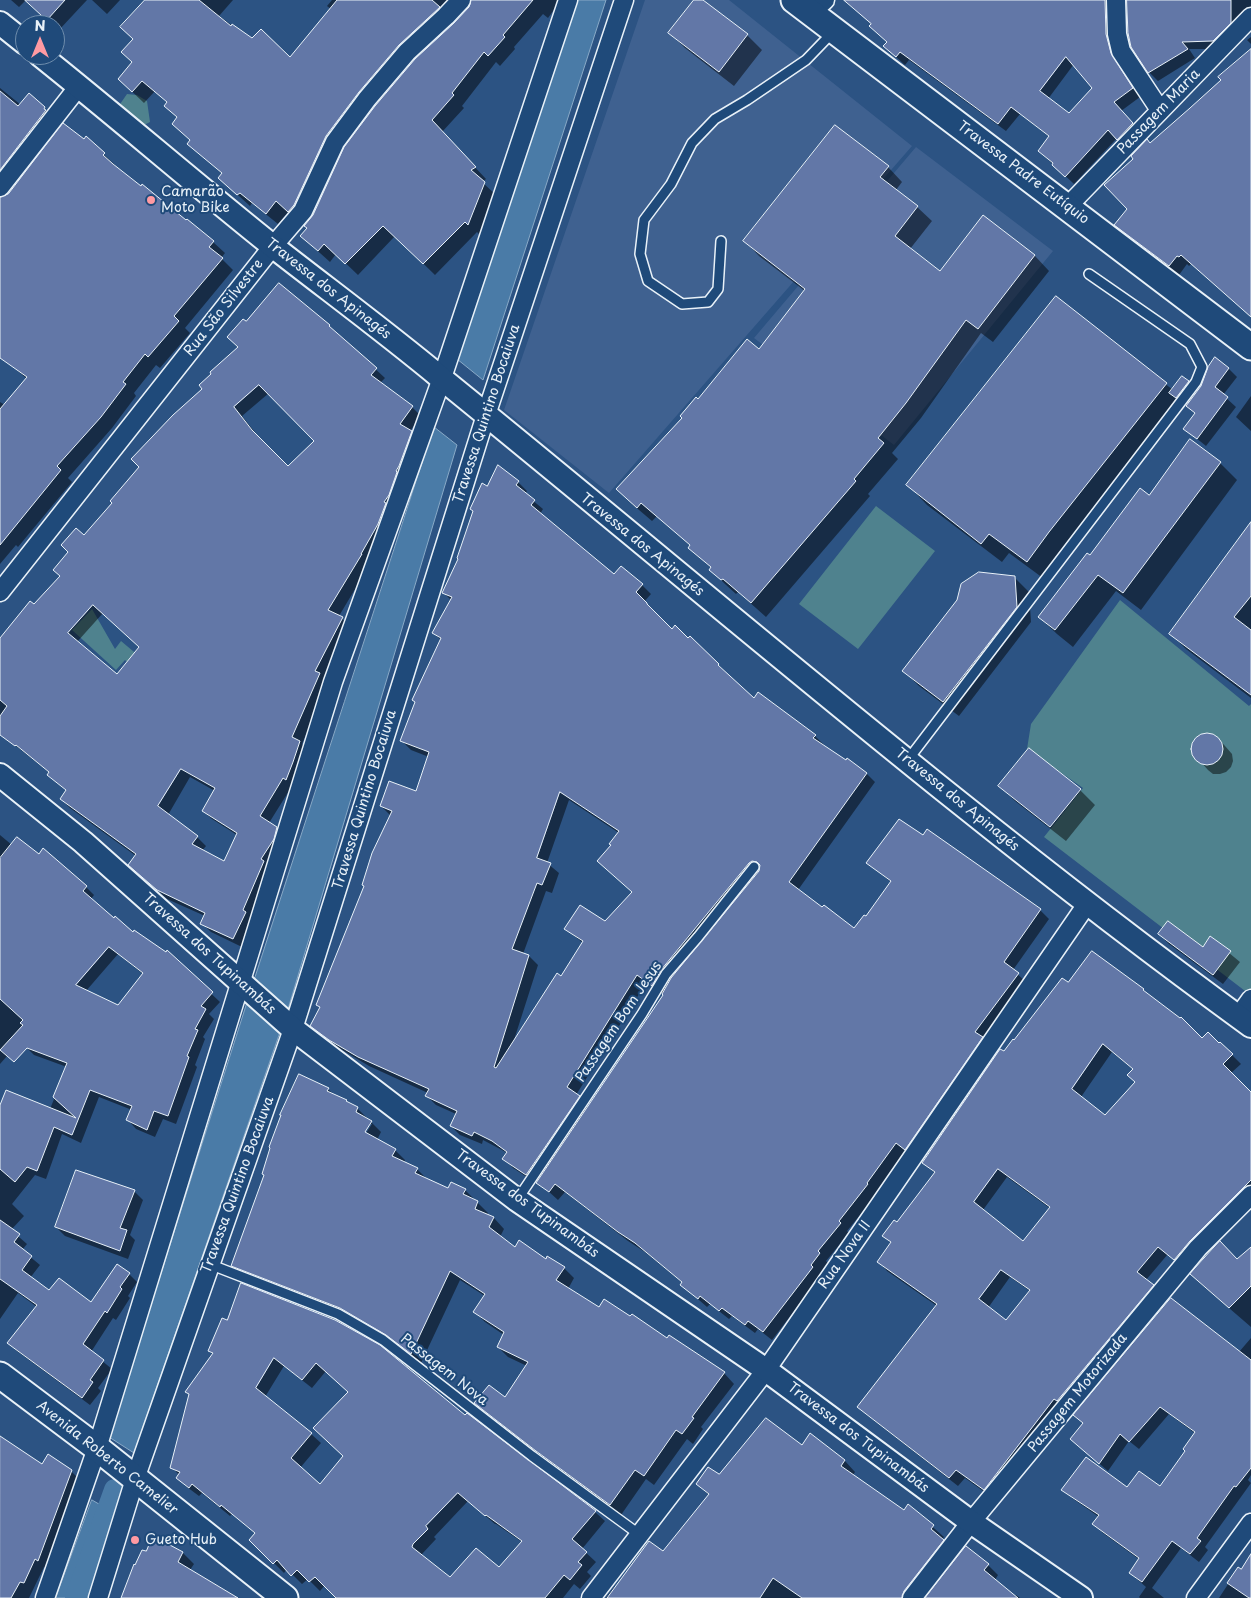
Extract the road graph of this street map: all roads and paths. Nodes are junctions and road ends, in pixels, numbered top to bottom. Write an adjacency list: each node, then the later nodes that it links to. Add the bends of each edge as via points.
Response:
1 (461, 0): 16 (street, Rua São Silvestre, via 407,52 367,99 335,142 303,211)
2 (568, 0): 19 (street)
3 (624, 0): 20 (street, Travessa Quintino Bocaiuva)
4 (1116, 0): 12 (street, via 1121,51)
5 (810, 4): 8 (main road, Travessa Padre Eutíquio)
6 (1251, 17): 12 (street, Passagem Maria)
7 (0, 24): 9 (street)
8 (835, 30): 14 (main road, Travessa Padre Eutíquio); 15 (lane, via 806,60 715,119 692,143 671,184 644,220 640,254 648,281 682,304 708,302 718,289)
9 (15, 35)
10 (53, 65): 11 (street, Travessa dos Apinagés)
11 (79, 86): 13 (street); 16 (street, Travessa dos Apinagés)
12 (1160, 110): 14 (street, Passagem Maria)
13 (0, 187)
14 (1067, 207): 18 (main road, Travessa Padre Eutíquio)
15 (721, 241)
16 (273, 246): 19 (street, Travessa dos Apinagés); 21 (street, Rua São Silvestre)
17 (1090, 274): 22 (lane, via 1190,344 1202,367 1196,382)
18 (1251, 347)
19 (442, 378): 20 (street, Travessa dos Apinagés); 26 (street, via 333,682)
20 (486, 415): 22 (street, Travessa dos Apinagés); 29 (street, Travessa Quintino Bocaiuva)
21 (0, 592)
22 (907, 761): 25 (street, Travessa dos Apinagés)
23 (0, 776): 26 (street, Travessa dos Tupinambás, via 83,842)
24 (754, 867): 31 (lane, Passagem Bom Jesus, via 666,974)
25 (1087, 904): 28 (street, Travessa dos Apinagés); 33 (street, Rua Nova II)
26 (240, 983): 29 (street, Travessa dos Tupinambás); 35 (street)
27 (1251, 999): 28 (street)
28 (1245, 1022)
29 (293, 1029): 31 (street, Travessa dos Tupinambás); 32 (street, Travessa Quintino Bocaiuva)
30 (1251, 1195): 37 (street, Passagem Motorizada, via 1198,1248)
31 (517, 1200): 33 (street, Travessa dos Tupinambás)
32 (209, 1264): 36 (street, Travessa Quintino Bocaiuva); 39 (lane, Passagem Nova, via 338,1314 383,1340)
33 (766, 1370): 37 (street, Travessa dos Tupinambás); 39 (street, Rua Nova II)
34 (0, 1374): 35 (main road, Avenida Roberto Camelier)
35 (96, 1448): 36 (main road, Avenida Roberto Camelier); 40 (street)
36 (135, 1479): 41 (street, Travessa Quintino Bocaiuva); 42 (main road, Avenida Roberto Camelier)
37 (971, 1522): 44 (street, Passagem Motorizada); 45 (street, Travessa dos Tupinambás)
38 (1251, 1523): 46 (street)
39 (640, 1535): 43 (street, Rua Nova II)
40 (45, 1598)
41 (98, 1598)
42 (285, 1598)
43 (591, 1598)
44 (912, 1598)
45 (1081, 1598)
46 (1196, 1598)

